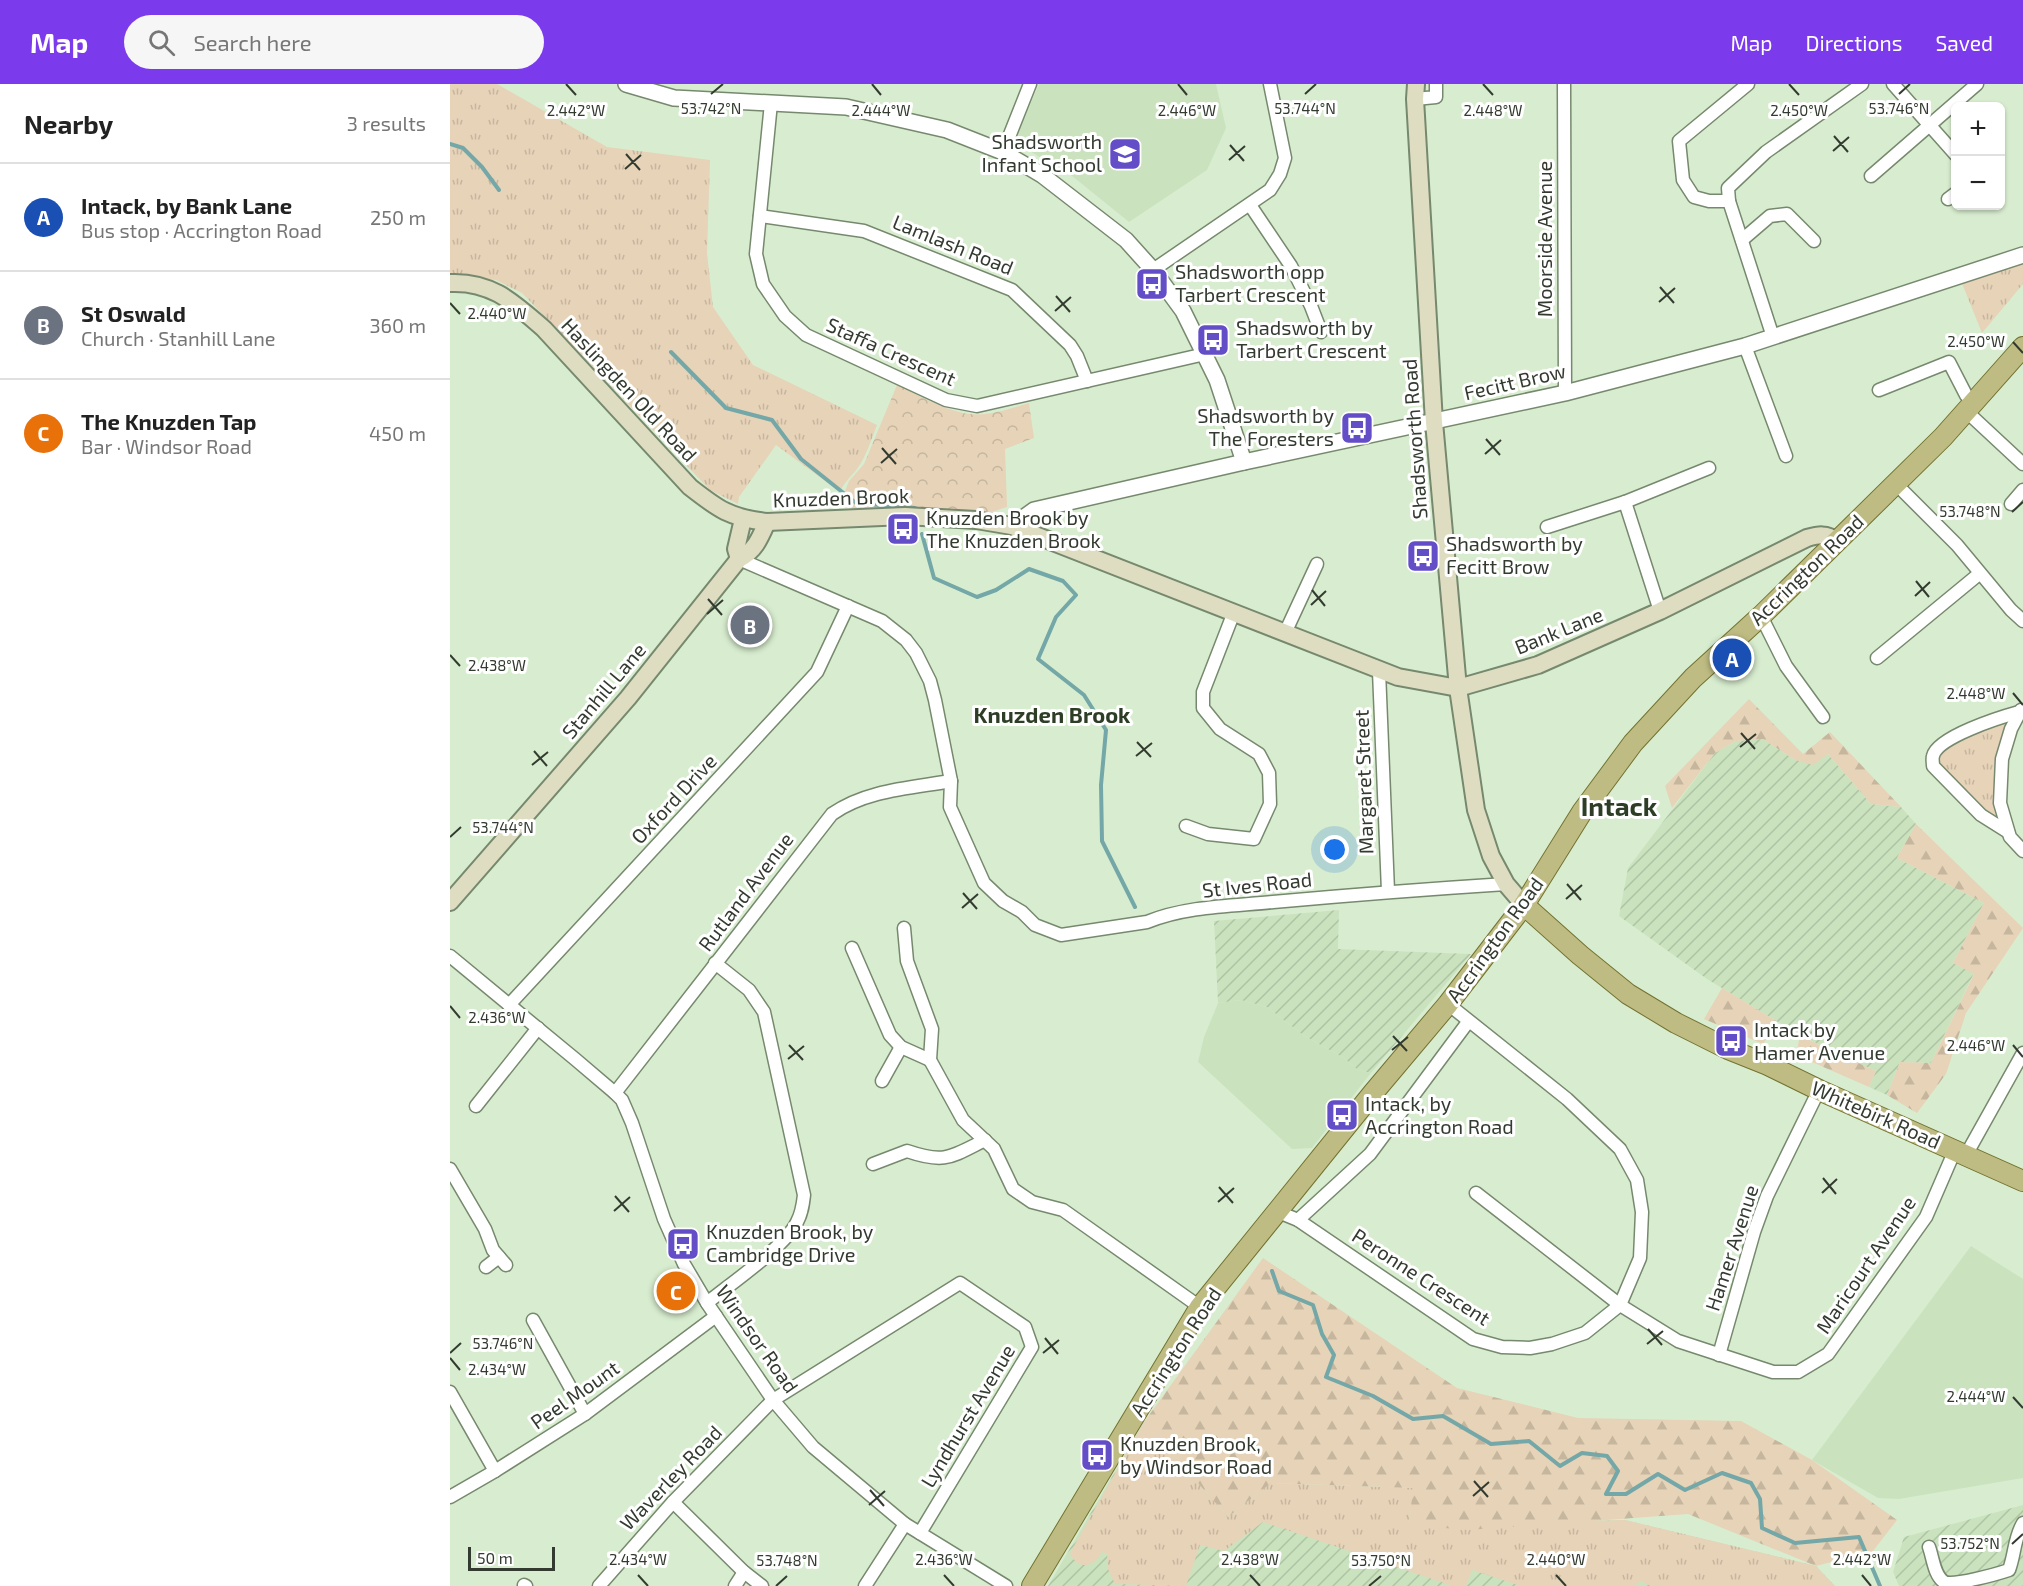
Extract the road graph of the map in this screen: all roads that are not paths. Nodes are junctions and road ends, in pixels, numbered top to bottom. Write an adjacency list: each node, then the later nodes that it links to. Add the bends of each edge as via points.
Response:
1 (626, 84): 11 (street, via 674,98)
2 (1030, 84): 14 (street)
3 (1270, 84): 17 (street, via 1284,146 1284,166 1270,190)
4 (1436, 84): 10 (street, Shadsworth Road, via 1436,97)
5 (1564, 84): 31 (street, Moorside Avenue)
6 (1748, 84): 16 (street, via 1679,141 1683,180 1694,198)
7 (1862, 84): 16 (street, via 1766,152 1728,188)
8 (1893, 84): 12 (street)
9 (1977, 84): 12 (street)
10 (1415, 92): 33 (main road, Shadsworth Road)
11 (771, 103): 14 (street, via 846,107 947,130); 18 (street, Staffa Crescent)
12 (1929, 125): 13 (street); 15 (street)
13 (1951, 149)
14 (1003, 152): 22 (street, via 1101,219)
15 (1871, 176)
16 (1729, 201): 19 (street)
17 (1250, 205): 22 (street); 24 (street, via 1291,266)
18 (760, 216): 29 (street, Lamlash Road, via 864,231 1012,290 1070,345); 29 (street, Staffa Crescent, via 756,254 763,284 784,316 806,336 946,400 977,406)
19 (1742, 240): 20 (street, via 1770,216 1787,214); 25 (street)
20 (1814, 241)
21 (2023, 255): 25 (street, Fecitt Brow)
22 (1153, 270): 28 (street, via 1183,311)
23 (450, 283): 42 (main road, Haslingden Old Road, via 481,286 518,307 544,329 690,487 722,511)
24 (1321, 332)
25 (1773, 337): 26 (street, Fecitt Brow)
26 (1745, 346): 31 (street, Fecitt Brow); 34 (street)
27 (2022, 349): 32 (main road, Accrington Road)
28 (1204, 354): 29 (street, Staffa Crescent); 35 (street, via 1217,380)
29 (1087, 381)
30 (1879, 390): 32 (street, via 1949,362)
31 (1565, 393): 33 (street, Fecitt Brow)
32 (1970, 407): 36 (street); 38 (main road, Accrington Road)
33 (1434, 422): 35 (street, Fecitt Brow); 58 (main road, Shadsworth Road)
34 (1786, 456)
35 (1244, 462): 44 (street, Fecitt Brow, via 1034,510)
36 (2023, 464)
37 (1709, 468): 40 (street)
38 (1896, 483): 46 (main road, Accrington Road); 49 (street, via 1957,545)
39 (2023, 490): 41 (street)
40 (1625, 502): 45 (street); 51 (street)
41 (2010, 504)
42 (743, 519): 43 (main road, Knuzden Brook); 47 (main road, via 736,549)
43 (766, 522): 44 (main road, Knuzden Brook, via 905,516); 47 (main road, Stanhill Lane, via 755,547)
44 (1012, 526): 52 (main road, Bank Lane)
45 (1547, 527)
46 (1836, 541): 51 (main road, Bank Lane, via 1830,536 1807,538); 53 (main road, Accrington Road)
47 (739, 559): 50 (street, St Ives Road); 67 (main road, Stanhill Lane, via 628,698)
48 (1317, 564): 55 (street)
49 (1979, 574): 54 (street); 56 (street)
50 (848, 606): 61 (street, St Ives Road, via 894,630 923,664 935,700); 74 (street, Oxford Drive, via 818,672)
51 (1660, 611): 58 (main road, Bank Lane, via 1538,665)
52 (1234, 612): 55 (main road, Bank Lane); 62 (street, via 1203,692 1203,708 1220,729 1259,754 1269,773 1269,804 1254,839 1208,834)
53 (1761, 616): 60 (street, via 1786,666); 68 (main road, Accrington Road, via 1693,678 1633,743 1582,812)
54 (2023, 621)
55 (1285, 633): 57 (main road, Bank Lane)
56 (1877, 658)
57 (1379, 671): 58 (main road, Bank Lane); 66 (street, Margaret Street)
58 (1458, 688): 65 (main road, Shadsworth Road, via 1476,810 1491,856)
59 (2021, 709): 63 (street, via 2002,759 2000,803); 63 (street, via 1986,721 1940,745 1933,755 1933,766 1981,815)
60 (1823, 717)
61 (951, 781): 66 (street, St Ives Road, via 950,807 984,883 1035,926 1061,935 1208,908); 72 (street, Rutland Avenue, via 878,794 832,814)
62 (1186, 826)
63 (2008, 832): 64 (street)
64 (2023, 851)
65 (1506, 884): 66 (street, St Ives Road); 68 (main road, Shadsworth Road)
66 (1388, 891)
67 (450, 902)
68 (1524, 905): 73 (main road, Accrington Road); 81 (main road, Whitebirk Road, via 1628,994 1728,1050)
69 (904, 928): 79 (street, via 907,961 932,1029)
70 (852, 948): 77 (street, via 890,1035)
71 (450, 956): 74 (street, Windsor Road)
72 (716, 963): 82 (street, Rutland Avenue); 93 (street, via 749,990 764,1012 804,1195 802,1211 791,1233)
73 (1448, 1004): 75 (street, Peronne Crescent); 90 (main road, Accrington Road)
74 (509, 1005): 76 (street, Windsor Road)
75 (1468, 1022): 91 (street, Accrington Road, via 1370,1154); 94 (street, Peronne Crescent, via 1567,1100 1620,1149 1637,1180 1642,1212 1640,1258)
76 (538, 1028): 82 (street, Windsor Road); 83 (street, via 493,1092)
77 (901, 1047): 79 (street); 80 (street)
78 (2023, 1053): 85 (street, Maricourt Avenue)
79 (930, 1060): 84 (street, via 963,1120)
80 (882, 1081)
81 (1819, 1090): 85 (main road, Whitebirk Road); 98 (street, Hamer Avenue, via 1763,1205)
82 (615, 1093): 93 (street, Windsor Road, via 627,1109 664,1219)
83 (476, 1106)
84 (985, 1140): 86 (street, via 951,1157 929,1158 907,1150); 95 (street, via 994,1149 1013,1190 1032,1202 1062,1210)
85 (1960, 1153): 88 (main road, Whitebirk Road); 98 (street, Maricourt Avenue, via 1926,1217 1828,1354 1798,1372 1773,1372)
86 (873, 1164)
87 (450, 1169): 92 (street, via 502,1261)
88 (2023, 1181)
89 (1476, 1193): 94 (street, Maricourt Avenue)
90 (1276, 1211): 91 (street, Peronne Crescent); 95 (main road, Accrington Road)
91 (1298, 1220): 94 (street, Peronne Crescent, via 1473,1339 1502,1347 1530,1348 1585,1333)
92 (486, 1267)
93 (706, 1303): 96 (street, Windsor Road)
94 (1620, 1305): 98 (street, Maricourt Avenue, via 1678,1341)
95 (1200, 1307): 115 (main road, Accrington Road)
96 (716, 1316): 100 (street, Windsor Road); 101 (street, Peel Mount)
97 (533, 1320): 101 (street)
98 (1719, 1354)
99 (450, 1392): 102 (street)
100 (773, 1400): 104 (street, Waverley Road); 106 (street, Windsor Road, via 813,1447); 107 (street, Lyndhurst Avenue, via 960,1283 1025,1327 1032,1347)
101 (585, 1414): 102 (street, Peel Mount)
102 (495, 1471): 103 (street, Peel Mount)
103 (450, 1497)
104 (673, 1502): 109 (street); 111 (street, Waverley Road)
105 (2023, 1523): 108 (street, via 2009,1570 1998,1574 1952,1584 1944,1582)
106 (905, 1524): 107 (street, Windsor Road); 114 (street)
107 (920, 1533): 110 (street, Windsor Road)
108 (1929, 1547)
109 (744, 1572): 112 (street); 113 (street)
110 (1000, 1585)
111 (599, 1586)
112 (735, 1586)
113 (762, 1586)
114 (865, 1586)
115 (1032, 1586)

